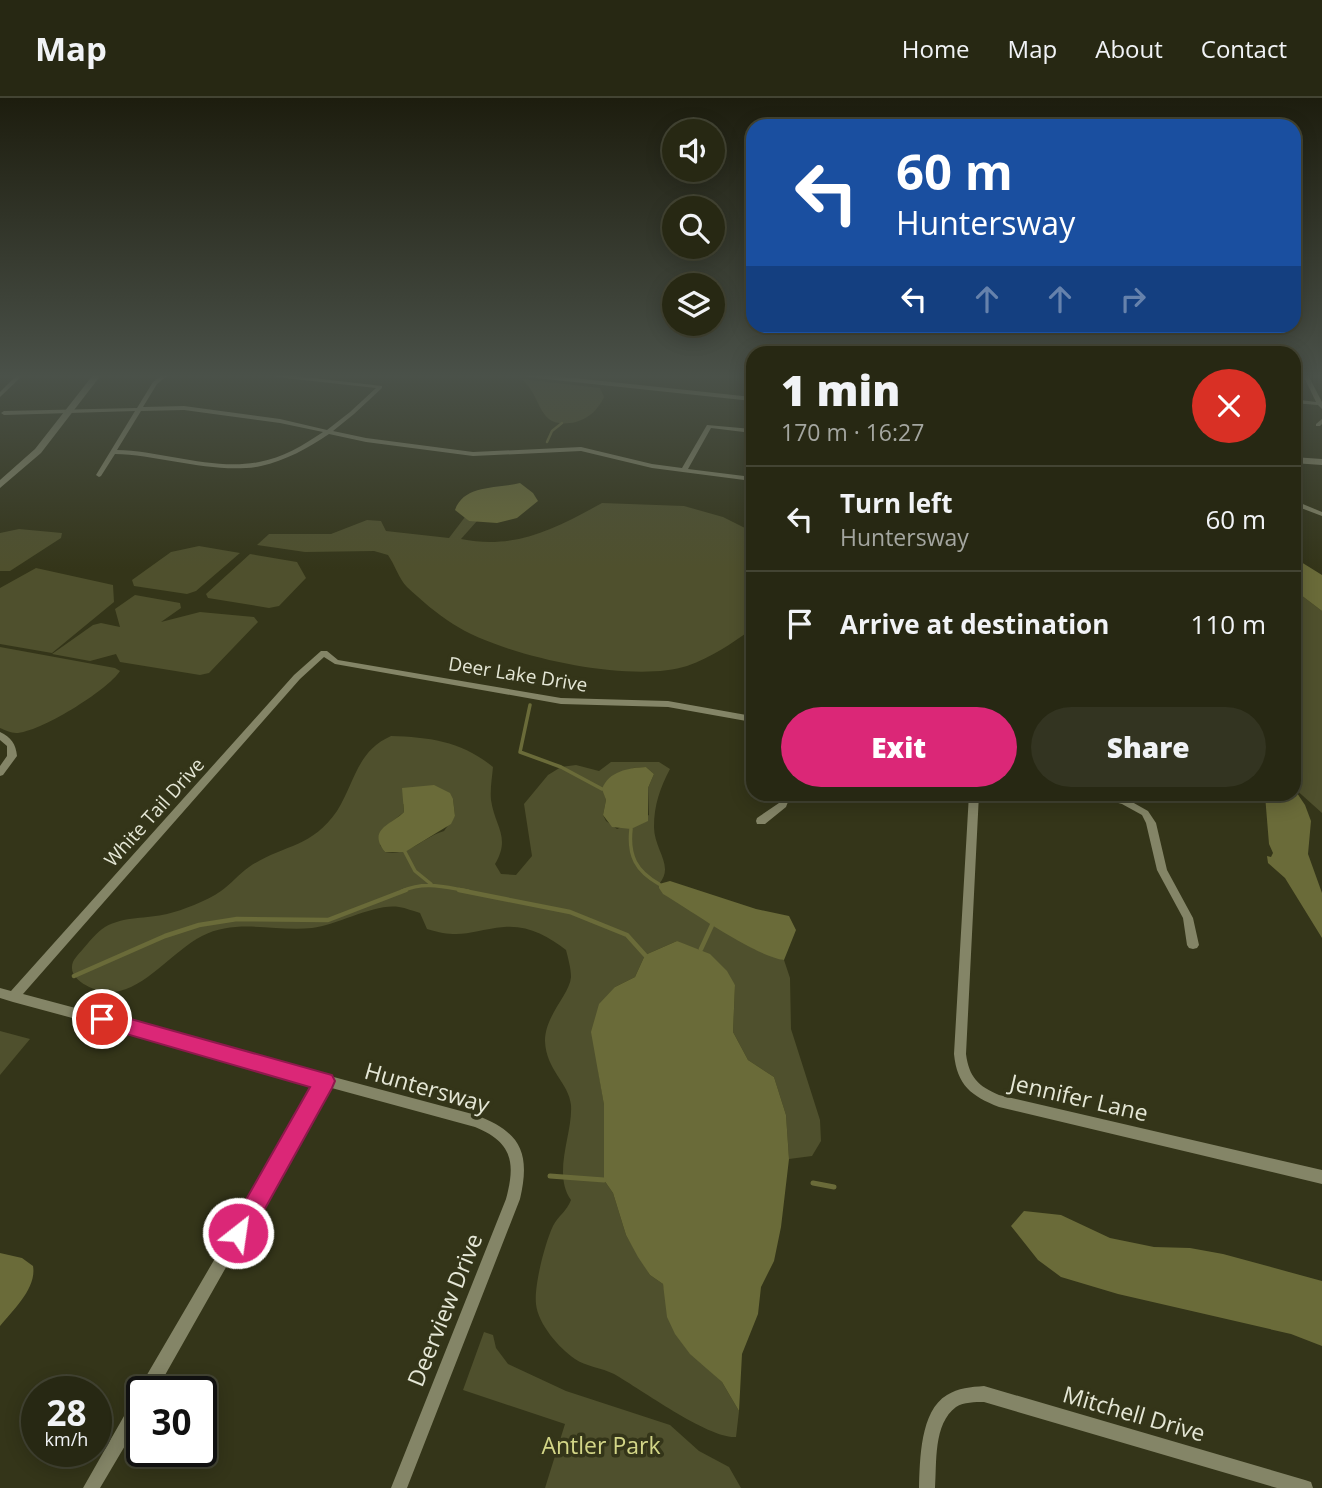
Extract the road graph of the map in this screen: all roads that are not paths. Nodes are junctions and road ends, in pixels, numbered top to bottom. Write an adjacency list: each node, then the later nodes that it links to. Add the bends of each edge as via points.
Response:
1 (47, 440): 12 (main road)
2 (120, 440): 6 (street)
3 (312, 440): 6 (street, via 281,457 248,466)
4 (365, 440): 9 (street, via 473,454 581,449)
5 (701, 440): 9 (street)
6 (113, 452): 10 (street)
7 (1301, 458): 8 (main road)
8 (1322, 460)
9 (684, 471): 11 (street)
10 (99, 475)
11 (746, 478)
12 (0, 485)
13 (1301, 505): 14 (street)
14 (1321, 512)
15 (324, 653): 16 (street, Deer Lake Drive, via 335,662 561,701 668,704); 24 (street, White Tail Drive)
16 (746, 718)
17 (0, 735): 18 (street, via 12,745 12,755)
18 (0, 773)
19 (784, 801): 22 (street)
20 (974, 801): 27 (street, Jennifer Lane, via 961,1070 983,1096)
21 (1125, 801): 23 (street, via 1145,813 1150,822 1162,870 1188,918)
22 (761, 821)
23 (1193, 945)
24 (6, 995): 25 (street, Huntersway)
25 (324, 1081): 26 (street, Huntersway, via 488,1125); 28 (street)
26 (512, 1146): 31 (street, Deerview Drive, via 519,1171 513,1199)
27 (1322, 1177)
28 (156, 1376)
29 (126, 1428): 30 (street)
30 (91, 1488)
31 (399, 1488)
32 (927, 1488): 33 (street, Mitchell Drive, via 939,1412 950,1400 984,1394)
33 (1305, 1488)

